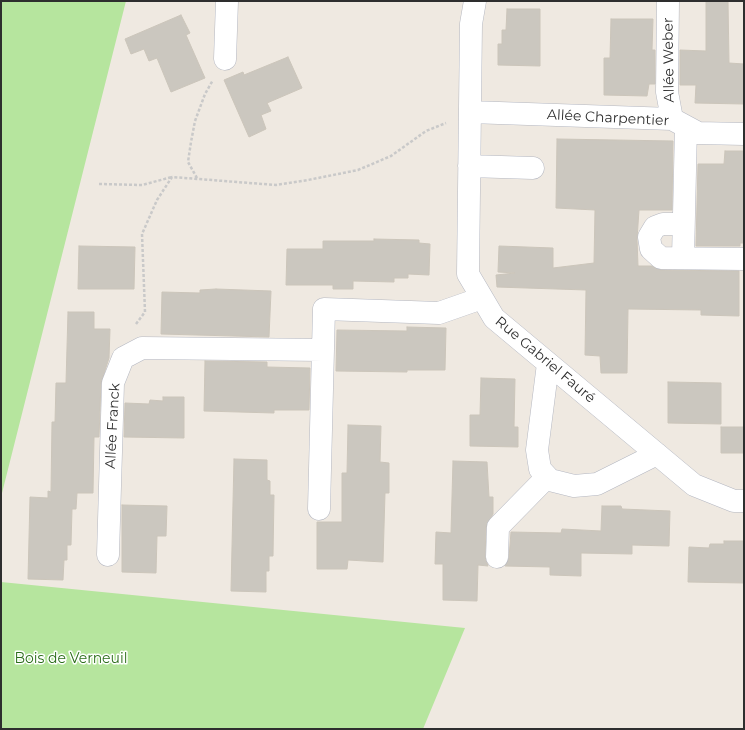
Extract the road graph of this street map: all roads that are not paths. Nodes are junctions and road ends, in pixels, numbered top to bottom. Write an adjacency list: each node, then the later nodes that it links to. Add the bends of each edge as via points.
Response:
1 (227, 1): 4 (street)
2 (475, 1): 5 (street, Rue Gabriel Fauré, via 471,24)
3 (668, 1): 6 (street, Allée Weber, via 668,92)
4 (225, 59)
5 (470, 112): 6 (street, Allée Charpentier); 8 (street, Rue Gabriel Fauré)
6 (679, 123): 7 (street, Allée Charpentier, via 698,133); 10 (street, Allée Weber)
7 (744, 134)
8 (469, 166): 9 (street); 13 (street, Rue Gabriel Fauré, via 468,274)
9 (533, 168)
10 (682, 224): 11 (street); 11 (street, via 655,227 649,237 651,249 661,258)
11 (683, 258): 12 (street)
12 (744, 259)
13 (482, 298): 14 (street, via 439,313 324,309); 15 (street, Rue Gabriel Fauré, via 494,318)
14 (323, 350): 19 (street); 20 (street, Allée Franck, via 142,348 122,358 113,383)
15 (548, 364): 16 (street, Rue Gabriel Fauré); 17 (street, via 538,450 540,469)
16 (657, 454): 17 (street, via 597,484 574,486); 18 (street, Rue Gabriel Fauré, via 694,484 734,501)
17 (547, 477): 21 (street, via 498,527)
18 (744, 502)
19 (319, 509)
20 (108, 555)
21 (497, 557)

